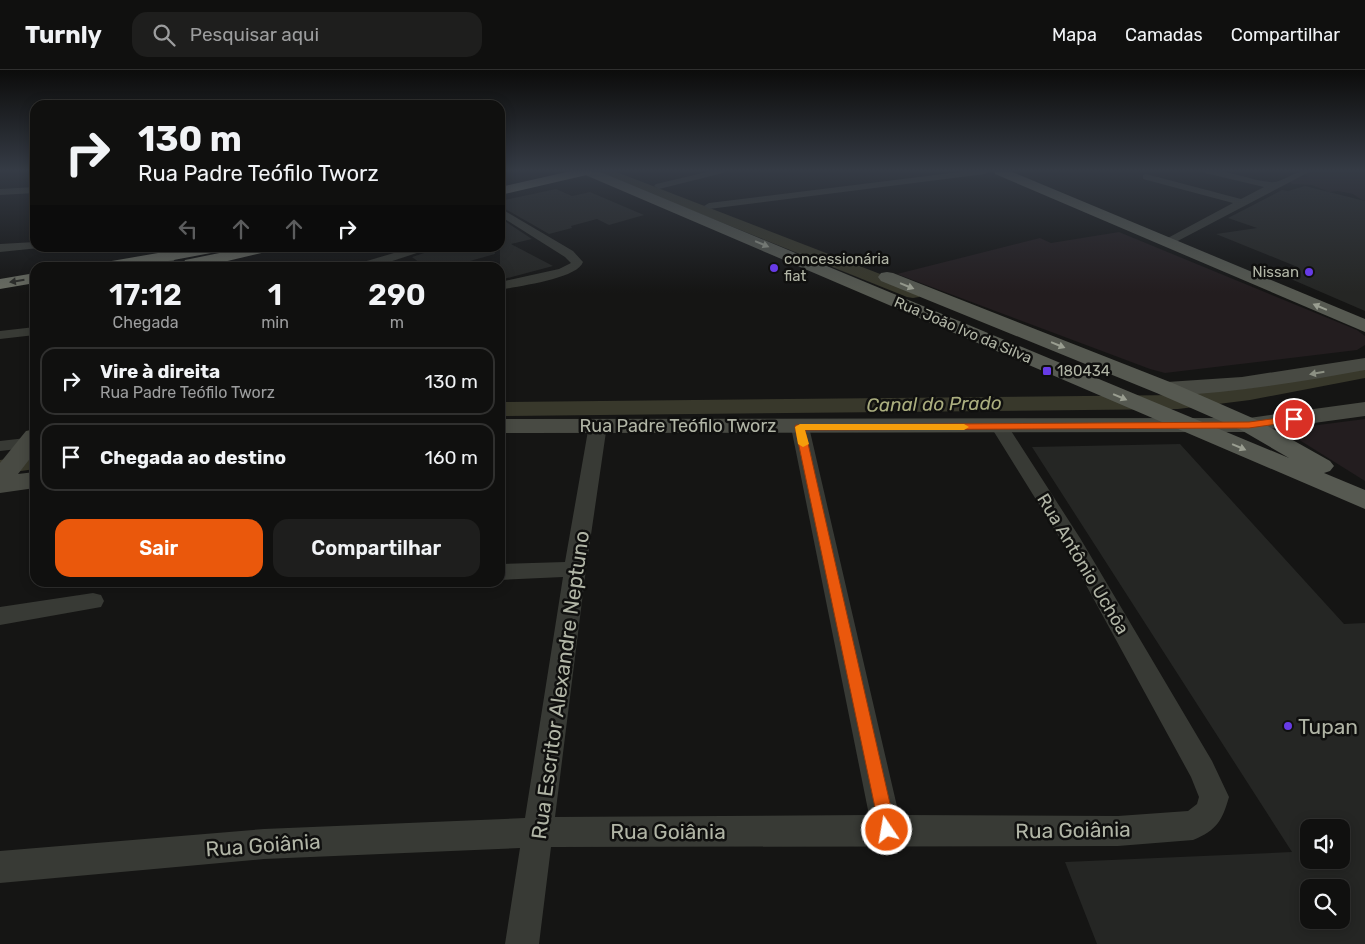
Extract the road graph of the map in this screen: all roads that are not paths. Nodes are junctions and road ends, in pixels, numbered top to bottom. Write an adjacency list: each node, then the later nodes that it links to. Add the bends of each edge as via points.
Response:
1 (685, 212): 30 (main road, Rua João Ivo da Silva, one-way to 30)
2 (723, 212): 9 (main road)
3 (1098, 212): 8 (main road)
4 (1224, 212): 8 (street)
5 (505, 214): 6 (street)
6 (515, 220): 7 (street); 21 (street, via 577,262 563,272)
7 (505, 223)
8 (1168, 242): 24 (main road, one-way to 8)
9 (806, 245)
10 (30, 246): 11 (street)
11 (0, 248)
12 (197, 252): 15 (highway)
13 (233, 252): 15 (highway)
14 (409, 252): 17 (street)
15 (170, 260): 16 (highway)
16 (152, 262)
17 (376, 262)
18 (869, 270): 28 (main road, Rua João Ivo da Silva, one-way to 28)
19 (30, 279): 20 (highway, one-way to 20)
20 (0, 284)
21 (505, 285)
22 (30, 292): 23 (highway)
23 (0, 296)
24 (1365, 326)
25 (30, 332): 26 (street)
26 (0, 334)
27 (1365, 364): 28 (street, one-way to 28, via 1251,384)
28 (1176, 392): 32 (main road, Rua João Ivo da Silva)
29 (1365, 409): 32 (street, Rua Padre Teófilo Tworz)
30 (1185, 424): 32 (street, Rua Padre Teófilo Tworz); 35 (street, Rua Padre Teófilo Tworz); 41 (main road, Rua João Ivo da Silva, one-way to 41)
31 (598, 425): 33 (street, Rua Padre Teófilo Tworz); 34 (street, Rua Padre Teófilo Tworz); 42 (street, Rua Escritor Alexandre Neptuno)
32 (1249, 425): 40 (main road, Rua João Ivo da Silva)
33 (505, 426)
34 (800, 427): 35 (street, Rua Padre Teófilo Tworz); 47 (street)
35 (1000, 427): 46 (street, Rua Antônio Uchôa, via 1073,543)
36 (25, 444): 37 (street)
37 (0, 480)
38 (30, 481): 39 (street)
39 (0, 485)
40 (1365, 491)
41 (1365, 500)
42 (575, 569): 43 (street); 48 (street, Rua Escritor Alexandre Neptuno)
43 (505, 572)
44 (93, 601): 45 (street)
45 (0, 616)
46 (1164, 702): 47 (street, Rua Goiânia, via 1214,797 1209,813 1193,825 1118,831)
47 (887, 830): 48 (street, Rua Goiânia)
48 (540, 832): 49 (street, Rua Goiânia, via 264,844); 50 (street, Rua Escritor Alexandre Neptuno)
49 (0, 867)
50 (522, 944)

